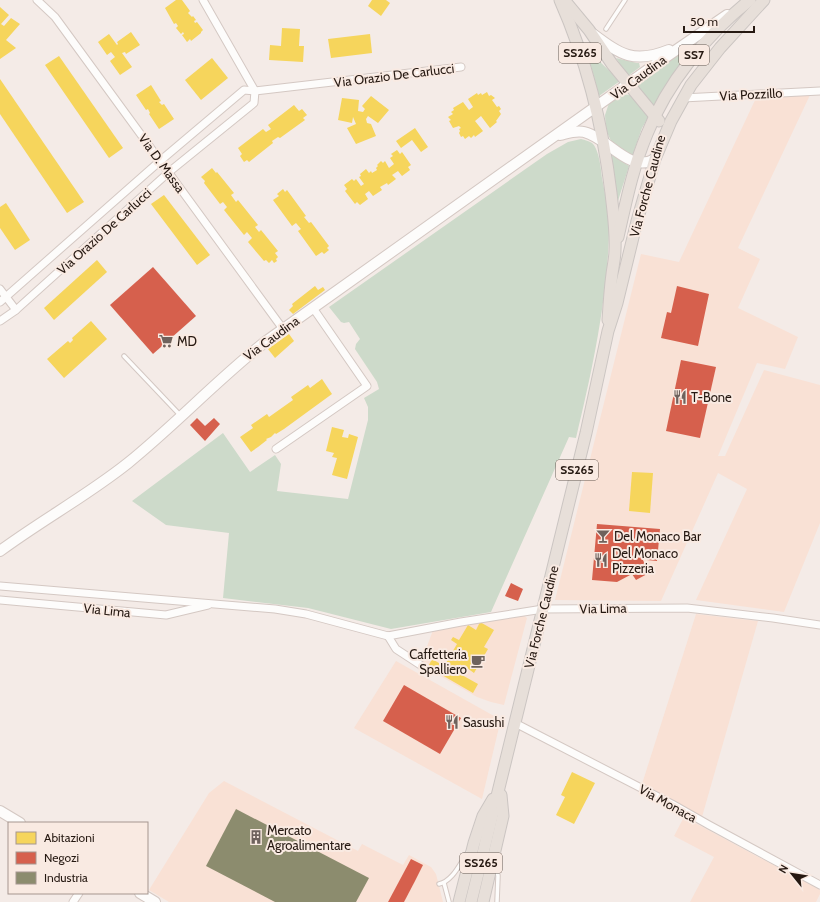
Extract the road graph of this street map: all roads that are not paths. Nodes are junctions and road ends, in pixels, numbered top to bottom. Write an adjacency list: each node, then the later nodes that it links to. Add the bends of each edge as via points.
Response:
1 (37, 0): 22 (street, Via D. Massa, via 55,17)
2 (203, 0): 13 (street)
3 (560, 0): 16 (main road, Via Forche Caudine / SS265, via 571,24)
4 (564, 0): 9 (main road, Via Forche Caudine / SS265)
5 (625, 0): 8 (lane)
6 (764, 0): 15 (main road, SS7, via 704,67)
7 (747, 2): 10 (main road, Via Caudina / SS7); 17 (main road, SS7, via 714,31 692,57)
8 (606, 29)
9 (589, 30): 10 (main road, via 612,48 632,57 649,57); 12 (main road, Via Forche Caudine / SS265)
10 (686, 43): 12 (main road, Via Caudina / SS7)
11 (460, 67): 13 (street, Via Orazio De Carlucci)
12 (628, 84): 16 (main road, Via Caudina / SS7); 17 (main road, Via Forche Caudine / SS265)
13 (255, 91): 22 (street, Via Orazio De Carlucci, via 244,90); 24 (street, Via Orazio De Carlucci, via 254,103)
14 (820, 91): 15 (street, Via Pozzillo)
15 (683, 98): 19 (main road, SS7)
16 (595, 108): 18 (main road, Via Caudina / SS7); 20 (main road, Via Forche Caudine / SS265)
17 (655, 116): 19 (main road, Via Forche Caudine / SS265, via 662,126); 23 (main road, SS7)
18 (552, 137): 20 (main road, Via Caudina / SS7, via 576,131 590,134); 28 (main road, Via Caudina / SS7)
19 (664, 137): 21 (main road, Via Forche Caudine / SS265)
20 (604, 143): 23 (main road, Via Caudina / SS7); 25 (main road, Via Forche Caudine / SS265)
21 (655, 159): 23 (main road, via 643,164); 32 (main road, Via Forche Caudine / SS265)
22 (160, 161): 24 (street, Via D. Massa); 27 (street, Via Orazio De Carlucci)
23 (637, 162): 25 (main road, SS7)
24 (169, 172): 29 (street, Via Orazio De Carlucci); 31 (street, Via D. Massa)
25 (615, 250): 32 (main road, Via Forche Caudine / SS265)
26 (0, 289): 27 (street)
27 (3, 299): 29 (street)
28 (313, 308): 31 (main road, Via Caudina / SS7); 35 (street, via 367,386)
29 (16, 310): 30 (street, Via Orazio De Carlucci)
30 (0, 321)
31 (283, 329): 34 (main road, Via Caudina / SS7, via 242,359)
32 (608, 331): 40 (main road, Via Forche Caudine / SS265)
33 (124, 356): 34 (lane)
34 (181, 416): 36 (main road, Via Caudina / SS7, via 153,443 108,478)
35 (276, 449)
36 (0, 551)
37 (0, 586): 39 (street, Via Lima)
38 (0, 600): 39 (street, Via Lima, via 166,616)
39 (213, 603): 42 (street, Via Lima, via 306,614)
40 (543, 609): 41 (street, Via Lima, via 687,608); 42 (street, Via Lima); 44 (main road, Via Forche Caudine / SS265)
41 (820, 625)
42 (388, 636): 43 (street, via 396,649)
43 (422, 666)
44 (515, 723): 45 (main road, Via Forche Caudine / SS265); 52 (street, Via Monaca, via 672,804)
45 (500, 789): 48 (main road, via 483,816); 49 (main road, via 503,816); 57 (main road, Via Forche Caudine / SS265)
46 (0, 811): 47 (main road)
47 (18, 822)
48 (474, 843): 50 (lane); 56 (main road)
49 (495, 856): 58 (main road); 59 (lane, via 498,876)
50 (444, 883): 51 (lane); 55 (lane)
51 (438, 884)
52 (820, 885)
53 (142, 894): 54 (main road)
54 (155, 902)
55 (449, 902)
56 (458, 902)
57 (471, 902)
58 (483, 902)
59 (497, 902)

